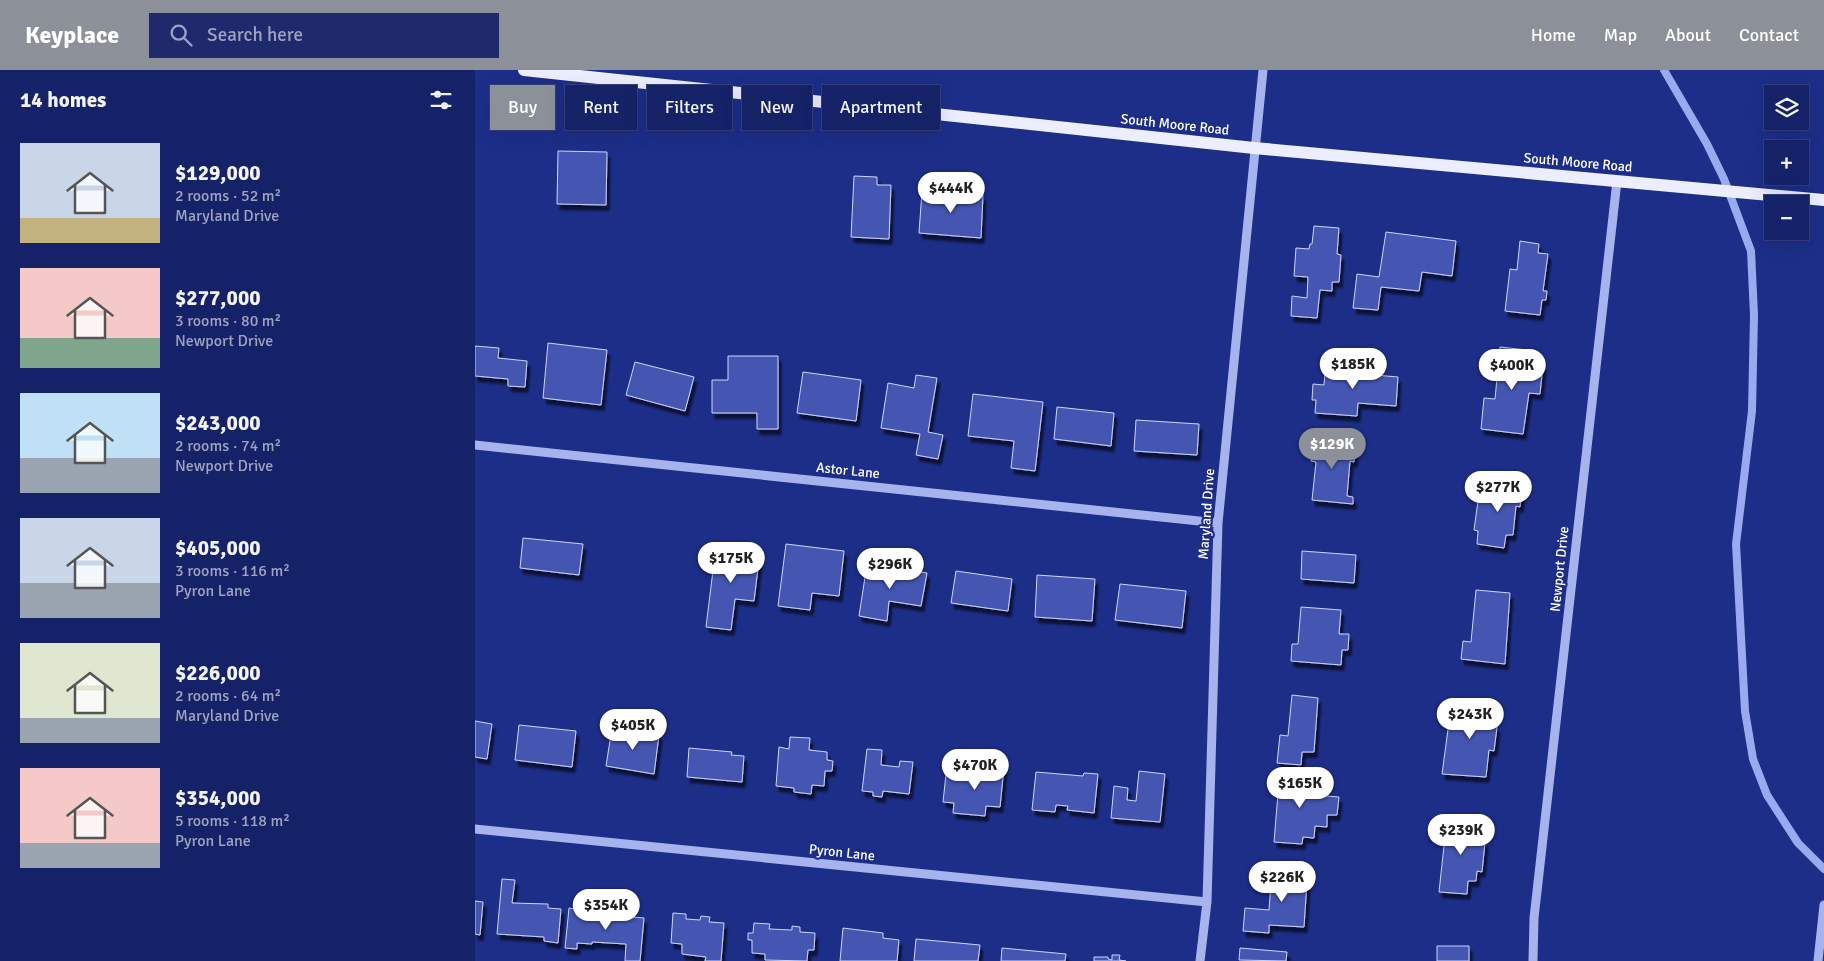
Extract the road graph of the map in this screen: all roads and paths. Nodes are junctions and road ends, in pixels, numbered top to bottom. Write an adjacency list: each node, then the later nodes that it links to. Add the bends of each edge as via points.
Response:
1 (524, 70): 3 (main road, South Moore Road)
2 (1263, 70): 3 (street, Maryland Drive)
3 (1254, 148): 4 (main road, South Moore Road); 7 (street, Maryland Drive)
4 (1617, 180): 5 (main road, South Moore Road); 12 (street, Newport Drive, via 1534,918)
5 (1824, 200)
6 (475, 445): 7 (street, Astor Lane)
7 (1218, 523): 9 (street, Maryland Drive)
8 (475, 829): 9 (street, Pyron Lane)
9 (1207, 902): 11 (street, Maryland Drive)
10 (1824, 905): 13 (street)
11 (1200, 961)
12 (1533, 961)
13 (1818, 961)

